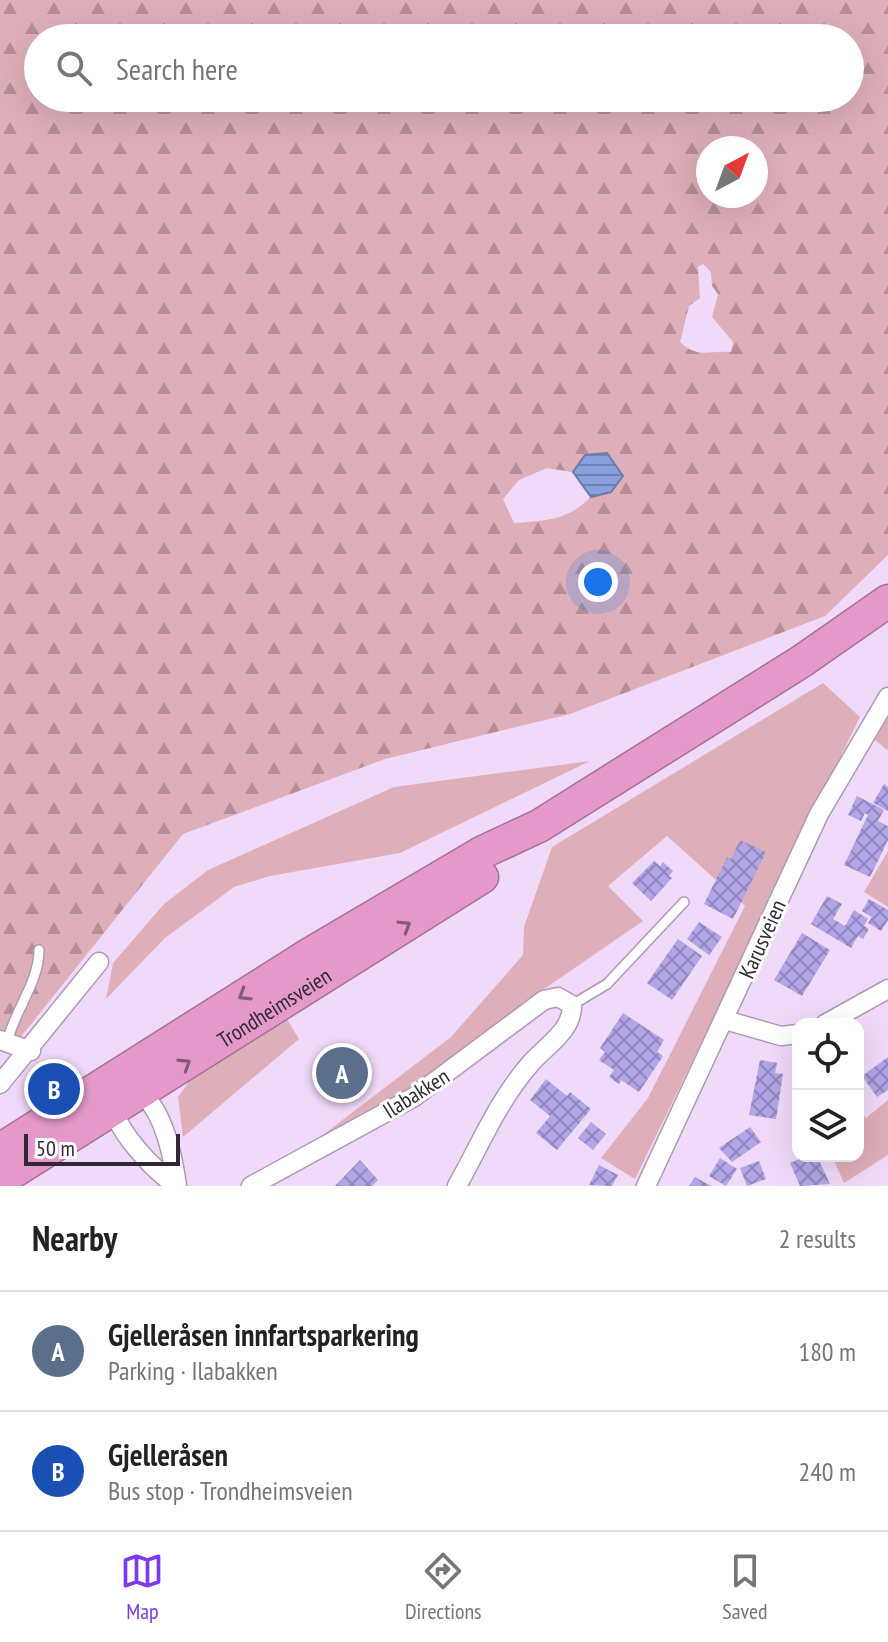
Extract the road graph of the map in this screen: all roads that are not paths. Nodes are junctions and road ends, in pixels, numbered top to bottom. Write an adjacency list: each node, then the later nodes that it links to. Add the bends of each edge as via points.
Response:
1 (888, 601): 14 (highway, Trondheimsveien, via 539,826 483,852)
2 (888, 697): 9 (street, Karusveien, via 819,814)
3 (684, 902): 7 (lane, Ilabakken, via 607,984)
4 (39, 950): 11 (lane, via 39,970)
5 (99, 962): 12 (street)
6 (888, 989): 8 (street)
7 (572, 1005): 19 (street, Ilabakken, via 558,997 544,1000 414,1097); 20 (street, via 563,1031 511,1087)
8 (836, 1018)
9 (725, 1020): 10 (street); 21 (street, Karusveien)
10 (792, 1035)
11 (3, 1041): 12 (street)
12 (31, 1051): 13 (street)
13 (0, 1084)
14 (128, 1084): 15 (highway, Trondheimsveien); 16 (highway, Trondheimsveien); 18 (street, via 164,1133 176,1165)
15 (113, 1109): 17 (highway, Trondheimsveien); 18 (street, via 156,1174)
16 (0, 1150)
17 (0, 1180)
18 (177, 1186)
19 (251, 1186)
20 (457, 1186)
21 (646, 1186)

